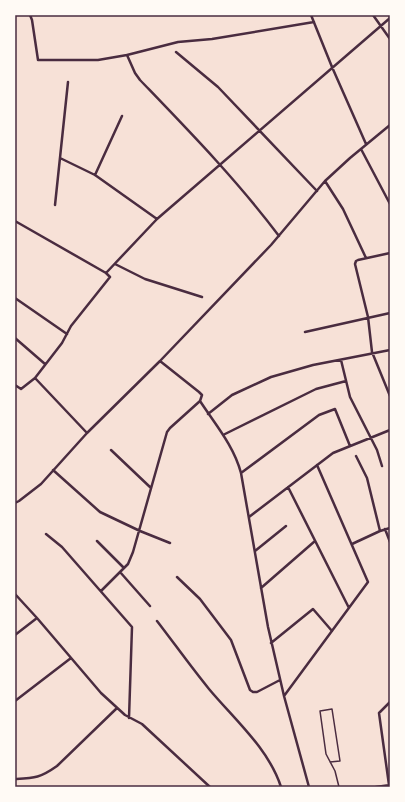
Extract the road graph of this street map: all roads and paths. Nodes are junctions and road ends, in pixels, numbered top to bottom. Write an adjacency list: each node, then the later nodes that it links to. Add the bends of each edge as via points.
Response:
1 (30, 15): 9 (street, via 38,60 98,60)
2 (311, 15): 5 (street)
3 (373, 15): 6 (street)
4 (390, 18): 6 (street)
5 (314, 22): 9 (street, via 178,42); 10 (street)
6 (380, 26): 7 (street); 10 (street)
7 (390, 39)
8 (176, 52): 14 (street, via 218,87)
9 (127, 55): 18 (street, via 140,80)
10 (332, 67): 14 (street); 15 (street)
11 (68, 82): 17 (street)
12 (122, 116): 19 (street)
13 (390, 125): 15 (street)
14 (260, 130): 18 (street); 21 (street)
15 (366, 144): 16 (street)
16 (360, 149): 20 (street); 22 (street)
17 (60, 158): 19 (street); 23 (street)
18 (220, 164): 24 (street); 26 (street)
19 (95, 175): 24 (street)
20 (325, 181): 21 (street); 28 (street, via 343,209)
21 (317, 191): 26 (street)
22 (390, 204)
23 (55, 205)
24 (157, 219): 29 (street)
25 (15, 221): 30 (street)
26 (279, 236): 41 (street)
27 (390, 253): 28 (street)
28 (366, 258): 34 (street, via 358,260 355,264)
29 (115, 264): 30 (street); 31 (street, via 145,279)
30 (106, 273): 36 (street, via 110,277)
31 (202, 297)
32 (15, 298): 36 (street)
33 (390, 313): 34 (street)
34 (368, 317): 35 (street); 39 (street)
35 (305, 332)
36 (67, 334): 42 (street)
37 (15, 338): 42 (street)
38 (390, 350): 39 (street)
39 (372, 352): 40 (street); 46 (street)
40 (341, 360): 44 (street); 48 (street, via 313,364 270,377 232,395)
41 (160, 361): 47 (street, via 201,394); 50 (street)
42 (45, 364): 43 (street)
43 (35, 378): 45 (street, via 21,390); 50 (street)
44 (346, 381): 51 (street, via 316,389); 52 (street, via 350,397)
45 (15, 385)
46 (390, 396)
47 (200, 401): 48 (street); 61 (street, via 167,432)
48 (208, 414): 51 (street)
49 (390, 430): 52 (street)
50 (87, 433): 58 (street)
51 (223, 435): 59 (street)
52 (371, 438): 53 (street); 57 (street)
53 (350, 446): 56 (street, via 333,453); 59 (street, via 336,409 319,415)
54 (111, 450): 61 (street)
55 (356, 456): 67 (street, via 367,478)
56 (317, 465): 60 (street); 74 (street)
57 (382, 466)
58 (54, 470): 62 (street, via 41,484); 68 (street, via 100,512)
59 (242, 473): 63 (street)
60 (288, 487): 63 (street); 71 (street)
61 (152, 488): 68 (street)
62 (15, 503)
63 (249, 517): 75 (street)
64 (286, 526): 75 (street)
65 (390, 528): 66 (street)
66 (385, 529): 67 (street); 72 (street)
67 (380, 530): 74 (street)
68 (140, 531): 73 (street); 76 (street, via 134,552)
69 (46, 534): 80 (street, via 62,547)
70 (97, 541): 76 (street)
71 (315, 541): 79 (street); 83 (street)
72 (390, 542)
73 (170, 543)
74 (352, 544): 83 (street, via 368,582)
75 (255, 551): 79 (street)
76 (124, 568): 77 (street)
77 (120, 572): 80 (street); 82 (street)
78 (177, 577): 90 (street, via 200,598 231,640 250,690 257,692)
79 (261, 588): 88 (street)
80 (101, 590): 95 (street, via 132,627)
81 (15, 594): 84 (street)
82 (150, 606)
83 (349, 608): 86 (street)
84 (37, 618): 87 (street); 89 (street)
85 (157, 621): 100 (street, via 208,688 267,756)
86 (332, 631): 88 (street, via 313,609); 91 (street)
87 (15, 635)
88 (271, 643): 90 (street)
89 (72, 658): 92 (street); 94 (street)
90 (280, 680): 91 (street)
91 (284, 696): 101 (street)
92 (15, 701)
93 (390, 702): 98 (street, via 379,713)
94 (117, 708): 95 (street); 97 (street, via 46,774 37,778)
95 (129, 718): 99 (street, via 142,724)
96 (330, 762): 96 (lane, via 340,762 332,709 320,711 326,754); 102 (lane)
97 (15, 779)
98 (390, 785): 103 (street)
99 (210, 787)
100 (281, 787)
101 (310, 787)
102 (339, 787)
103 (376, 787)

